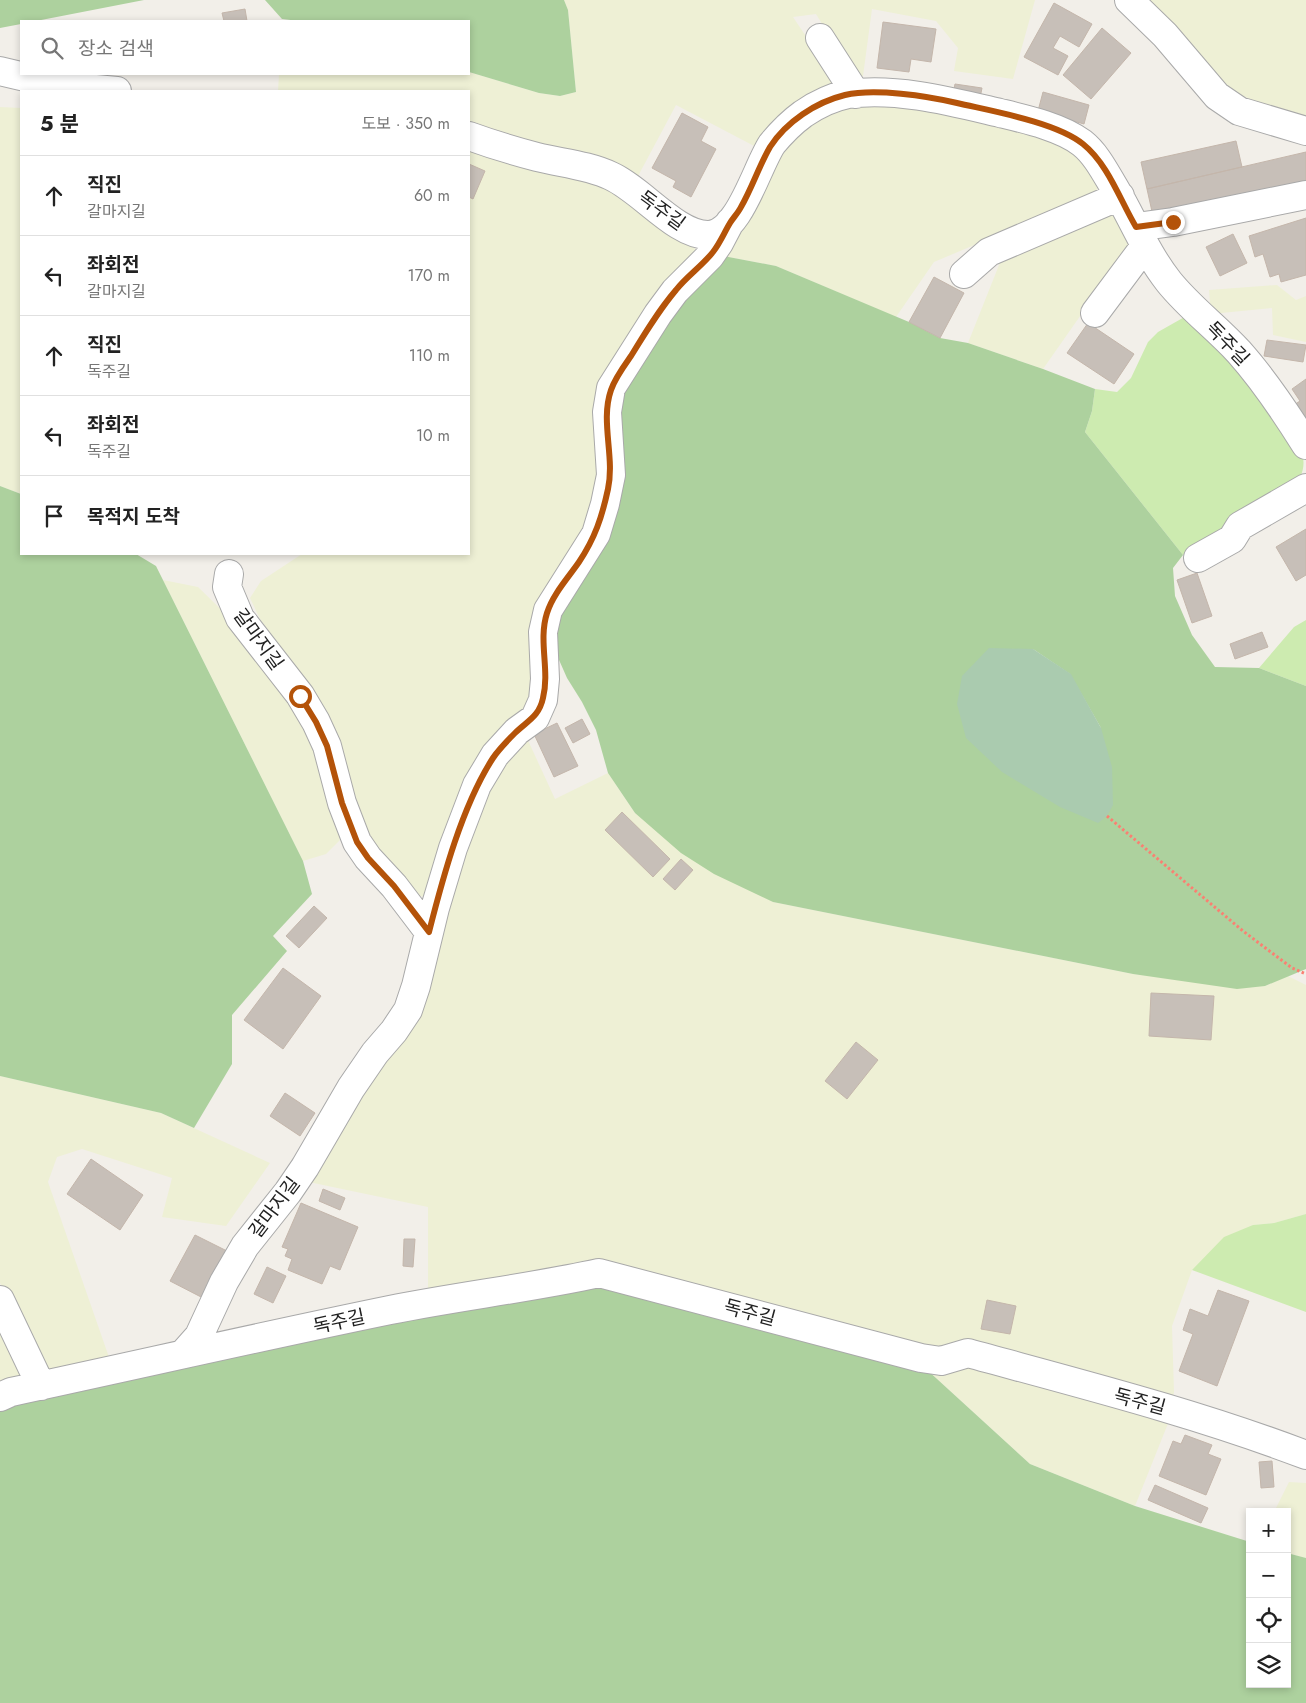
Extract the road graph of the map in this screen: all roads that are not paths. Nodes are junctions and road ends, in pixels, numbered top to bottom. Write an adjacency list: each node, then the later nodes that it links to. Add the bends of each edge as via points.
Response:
1 (1129, 0): 6 (lane, via 1165,35 1217,96 1239,111)
2 (820, 38): 5 (lane)
3 (0, 71): 4 (lane, via 63,86)
4 (106, 90)
5 (856, 94): 9 (lane, 독주길, via 902,94 946,100 1022,119 1072,136 1094,156); 10 (lane, 독주길, via 824,101 786,128 771,146 741,208)
6 (1306, 131)
7 (470, 136): 10 (lane, 독주길, via 612,176 685,229 710,235 721,231)
8 (1306, 195): 11 (lane)
9 (1120, 196): 11 (lane, 독주길); 12 (lane, via 989,252)
10 (730, 222): 18 (lane, 갈마지길, via 710,256 675,291 658,314 611,388 606,412 611,475 605,504 596,534 548,610 543,632 543,700 534,718 517,730 495,755 477,785 453,848)
11 (1140, 236): 13 (lane); 14 (lane, 독주길, via 1169,282 1240,353)
12 (964, 274)
13 (1096, 312)
14 (1306, 445)
15 (1306, 488): 16 (lane, via 1240,526 1232,539)
16 (1198, 558)
17 (229, 574): 18 (lane, 갈마지길, via 227,587 240,618 294,687 316,722 327,746 342,803 357,842)
18 (429, 932): 20 (lane, 갈마지길, via 408,1010 351,1088 288,1192 245,1246 199,1336)
19 (0, 1300): 21 (lane)
20 (183, 1354): 21 (lane); 23 (lane, 독주길, via 393,1310 598,1273 921,1358 941,1361 968,1353 1175,1410)
21 (41, 1386): 22 (lane)
22 (0, 1397)
23 (1306, 1455)

